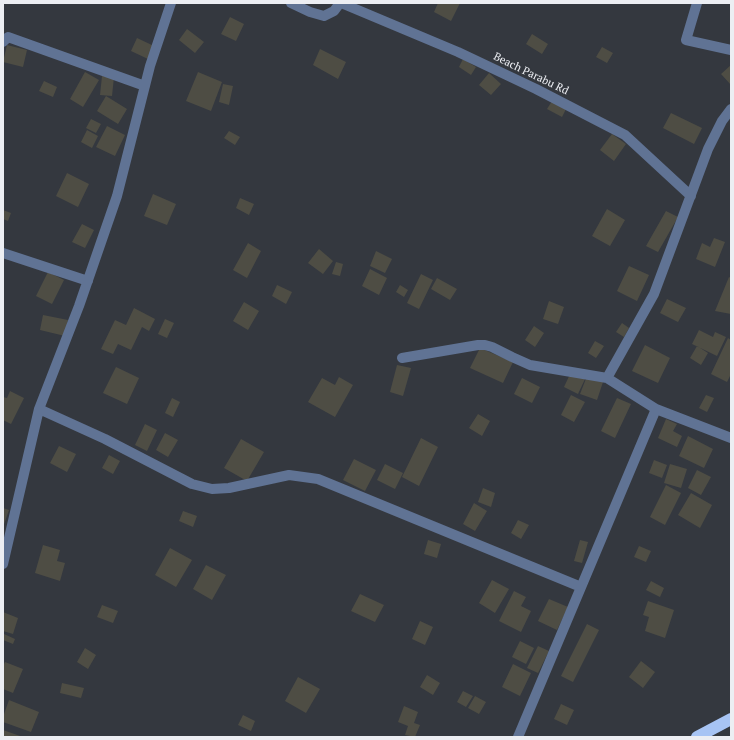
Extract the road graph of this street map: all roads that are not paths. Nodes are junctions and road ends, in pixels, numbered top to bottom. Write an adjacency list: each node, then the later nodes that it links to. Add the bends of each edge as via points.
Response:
1 (171, 3): 7 (street)
2 (291, 3): 3 (street, via 324,16 334,11)
3 (340, 3): 9 (street, Beach Parabu Rd, via 458,52 625,135)
4 (696, 3): 6 (street, via 686,40)
5 (3, 42): 7 (street, via 8,38)
6 (731, 50)
7 (145, 86): 11 (street, via 117,196)
8 (731, 109): 9 (street, via 717,130)
9 (691, 196): 13 (street, via 654,294)
10 (3, 253): 11 (street)
11 (88, 280): 14 (street)
12 (402, 358): 13 (street, via 485,345 530,365)
13 (607, 378): 15 (street)
14 (39, 409): 17 (street); 18 (street, via 105,439 192,484 212,489 229,488 289,475 318,480)
15 (656, 409): 16 (street); 18 (street)
16 (731, 438)
17 (3, 564)
18 (581, 588): 20 (street)
19 (731, 719): 21 (highway)
20 (518, 737)
21 (697, 737)

